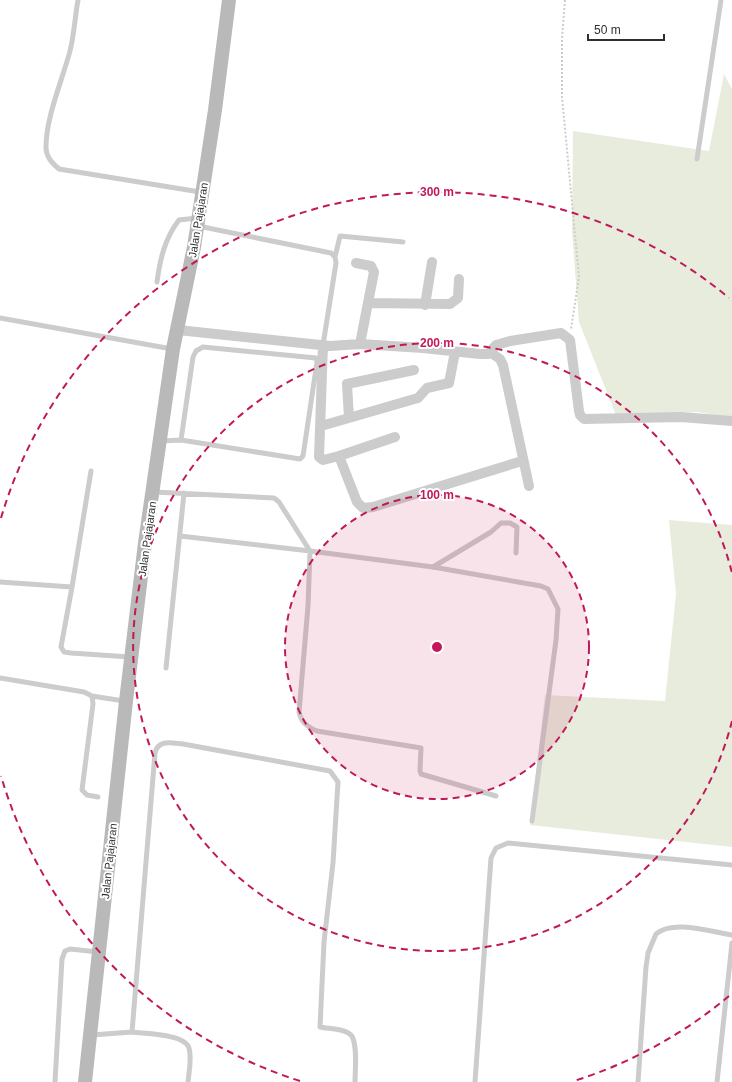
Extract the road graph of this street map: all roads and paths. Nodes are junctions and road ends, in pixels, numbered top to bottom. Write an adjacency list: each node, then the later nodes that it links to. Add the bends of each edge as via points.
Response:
1 (78, 0): 6 (lane, via 70,50 50,121 46,147 52,164 59,169)
2 (229, 0): 6 (main road, Jalan Pajajaran)
3 (565, 0): 18 (path, via 562,97 579,277)
4 (721, 0): 5 (lane)
5 (697, 159)
6 (202, 193): 7 (main road, Jalan Pajajaran)
7 (198, 222): 9 (lane, via 331,252); 13 (lane, via 190,217 179,220 169,233 160,261); 17 (main road, Jalan Pajajaran)
8 (403, 242): 9 (lane, via 340,236)
9 (335, 256): 20 (lane)
10 (432, 262): 15 (street)
11 (356, 263): 14 (street, via 374,268)
12 (459, 279): 15 (street, via 457,300 450,304)
13 (157, 282)
14 (369, 303): 15 (street); 19 (street)
15 (425, 305)
16 (0, 318): 21 (lane)
17 (178, 330): 20 (street); 21 (main road, Jalan Pajajaran)
18 (570, 340): 23 (street, via 558,332 496,345); 26 (street, via 579,411 584,419 681,417)
19 (360, 344): 20 (street); 22 (street)
20 (323, 345): 27 (street)
21 (173, 349): 29 (main road, Jalan Pajajaran)
22 (455, 352): 23 (street); 25 (street, via 449,383 427,388 418,398)
23 (490, 352): 32 (street, via 500,359 503,365)
24 (414, 370): 25 (street, via 347,384)
25 (349, 418): 27 (street)
26 (732, 421)
27 (321, 426): 31 (street, via 319,457 324,460)
28 (395, 437): 31 (street)
29 (160, 440): 30 (lane); 35 (main road, Jalan Pajajaran)
30 (181, 440): 30 (lane, via 300,459 303,456 316,358 203,347 196,350)
31 (339, 456): 32 (street, via 359,506 366,508)
32 (522, 462): 34 (street)
33 (91, 471): 42 (lane)
34 (529, 486)
35 (154, 492): 36 (lane); 43 (main road, Jalan Pajajaran)
36 (184, 493): 37 (lane); 38 (lane, via 274,498)
37 (180, 536): 38 (lane); 44 (lane)
38 (310, 551): 40 (lane); 48 (lane, via 300,718 308,728 317,731 420,748 421,774)
39 (516, 553): 40 (lane, via 517,527 510,523 501,523 491,532)
40 (433, 567): 50 (lane, via 542,586 548,589 555,601 558,609 556,640)
41 (0, 582): 42 (lane)
42 (72, 587): 43 (lane, via 62,650 71,653)
43 (131, 657): 47 (main road, Jalan Pajajaran)
44 (166, 668)
45 (0, 678): 46 (lane, via 84,692)
46 (92, 696): 47 (lane); 49 (lane, via 82,790 87,795)
47 (126, 701): 54 (main road, Jalan Pajajaran)
48 (496, 796)
49 (98, 797)
50 (532, 821)
51 (732, 865): 61 (lane, via 508,843 496,848 491,858)
52 (732, 935): 62 (lane, via 680,927 670,927 656,934 648,952 646,967)
53 (732, 943): 63 (lane)
54 (99, 952): 56 (main road, Jalan Pajajaran); 57 (lane, via 70,949 62,959)
55 (132, 1032): 56 (lane); 59 (lane, via 176,1037 185,1041 189,1047 190,1058); 60 (lane, via 156,748 163,743 183,744 330,771 339,787 324,942 320,1027 342,1031 353,1039)
56 (90, 1035): 58 (main road, Jalan Pajajaran)
57 (55, 1082)
58 (86, 1082)
59 (188, 1082)
60 (355, 1082)
61 (476, 1082)
62 (638, 1082)
63 (717, 1082)

